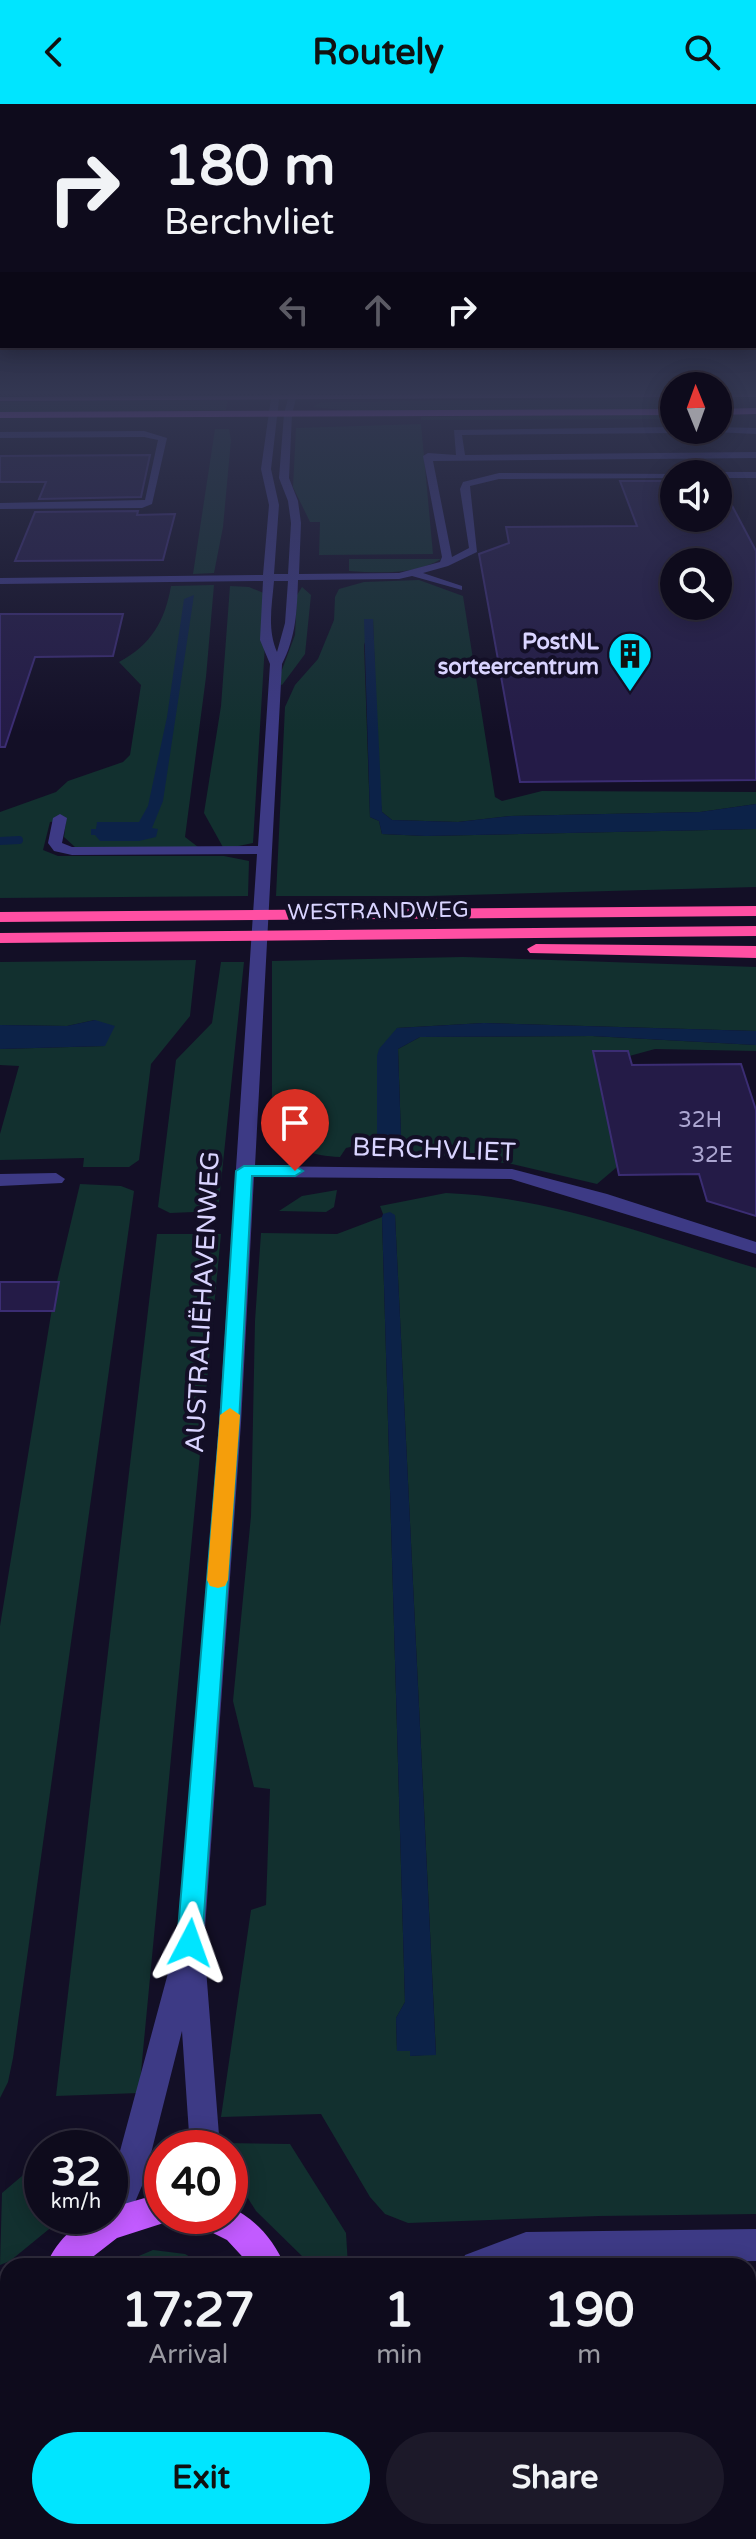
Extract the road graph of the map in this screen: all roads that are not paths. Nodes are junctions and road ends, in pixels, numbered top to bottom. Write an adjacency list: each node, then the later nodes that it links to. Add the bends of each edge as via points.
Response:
1 (143, 505): 6 (street)
2 (274, 505): 10 (street, AUSTRALIËHAVENWEG)
3 (293, 505): 9 (street, AUSTRALIËHAVENWEG)
4 (438, 505): 7 (street)
5 (467, 505): 7 (street, via 474,548)
6 (0, 506)
7 (444, 564): 8 (street)
8 (416, 574): 9 (street); 12 (street)
9 (293, 577): 10 (street); 13 (street, AUSTRALIËHAVENWEG, via 289,638)
10 (267, 579): 11 (street); 13 (street, AUSTRALIËHAVENWEG, via 266,640)
11 (0, 581)
12 (458, 588)
13 (276, 664): 15 (street, AUSTRALIËHAVENWEG)
14 (60, 818): 15 (street, via 55,843 72,851)
15 (265, 850): 24 (street, AUSTRALIËHAVENWEG)
16 (756, 902): 18 (highway)
17 (756, 911): 18 (highway, WESTRANDWEG)
18 (554, 913): 19 (highway, WESTRANDWEG)
19 (0, 917)
20 (756, 931): 22 (highway, WESTRANDWEG)
21 (0, 938): 22 (highway, WESTRANDWEG, via 323,935)
22 (411, 940): 23 (highway)
23 (756, 952)
24 (244, 1171): 27 (street, BERCHVLIET, via 512,1174); 28 (street, AUSTRALIËHAVENWEG)
25 (56, 1179): 26 (street)
26 (0, 1180)
27 (756, 1248)
28 (190, 1943): 29 (street, AUSTRALIËHAVENWEG); 30 (street, AUSTRALIËHAVENWEG)
29 (204, 2130)
30 (128, 2183)
31 (94, 2234): 34 (main road)
32 (241, 2234): 35 (main road)
33 (756, 2245): 36 (street, via 526,2248)
34 (70, 2258)
35 (265, 2258)
36 (498, 2258)

